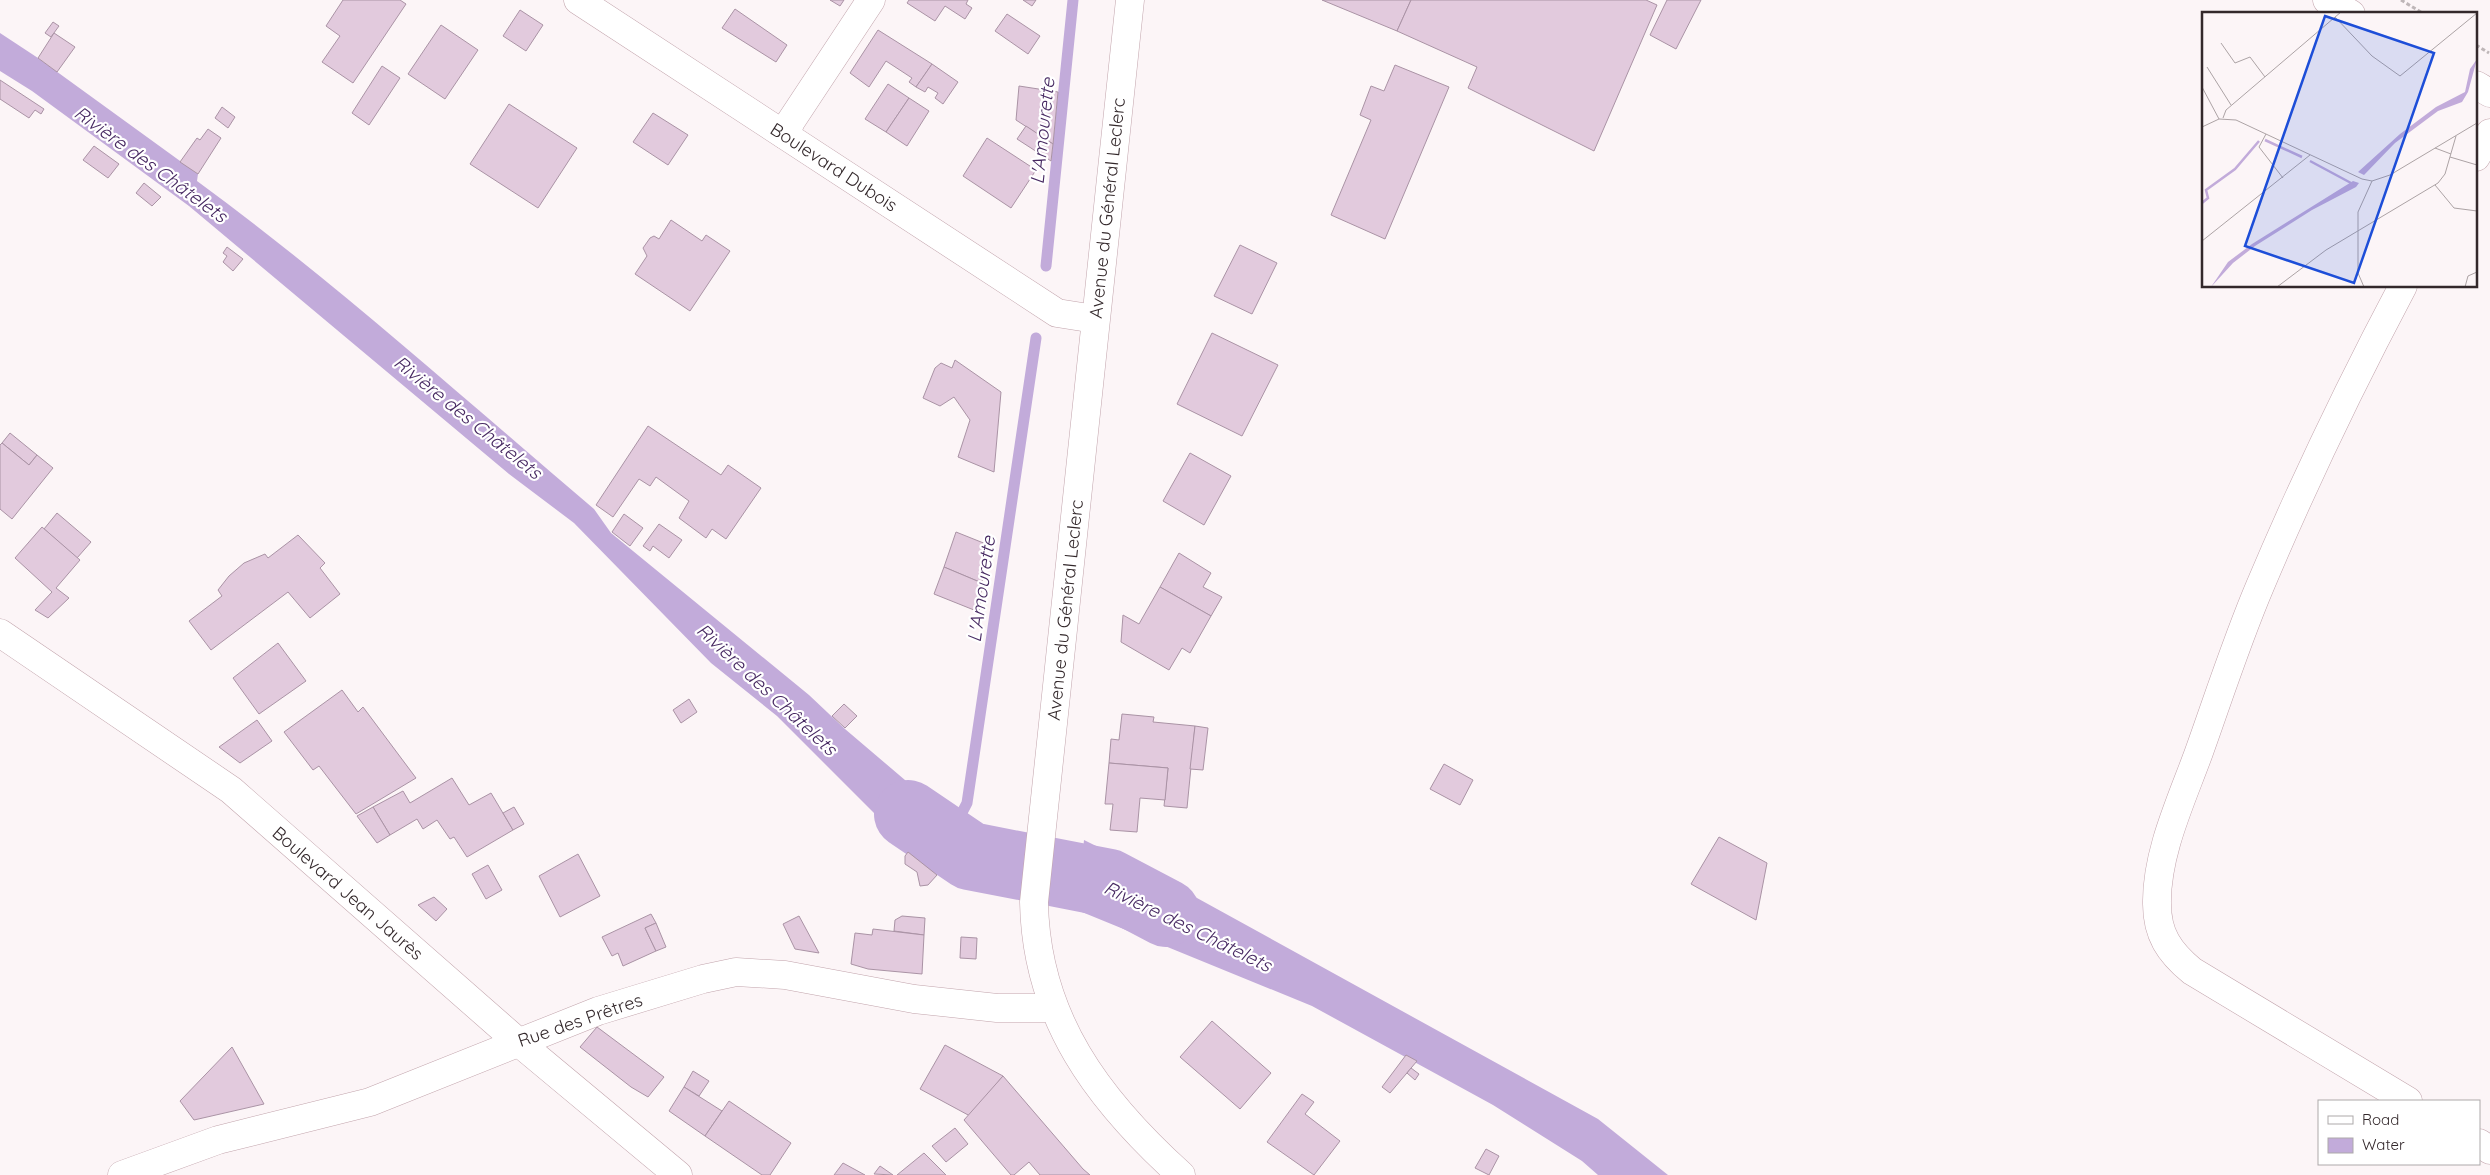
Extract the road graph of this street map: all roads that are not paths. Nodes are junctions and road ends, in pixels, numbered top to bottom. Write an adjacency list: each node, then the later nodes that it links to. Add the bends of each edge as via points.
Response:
1 (578, 0): 9 (street, Boulevard Dubois)
2 (871, 0): 9 (street)
3 (1130, 0): 12 (street, Avenue du Général Leclerc)
4 (2327, 0): 5 (street)
5 (2348, 12)
6 (2478, 86): 7 (street)
7 (2490, 93)
8 (2490, 133): 10 (street)
9 (785, 135): 12 (street, Boulevard Dubois, via 1057,313)
10 (2478, 154)
11 (2402, 288): 16 (street, via 2343,404 2260,586 2172,828 2157,903 2160,931 2166,946 2192,971)
12 (1096, 320): 14 (street, Avenue du Général Leclerc, via 1034,902 1038,957)
13 (0, 633): 15 (street, Boulevard Jean Jaurès, via 230,790)
14 (1054, 1008): 15 (street, Rue des Prêtres, via 997,1008 914,999 785,975 736,972 598,1011); 19 (street, Avenue du Général Leclerc, via 1067,1040 1093,1080 1139,1134)
15 (517, 1041): 17 (street, Rue des Prêtres, via 370,1102 218,1140); 18 (street, Boulevard Jean Jaurès)
16 (2406, 1100)
17 (122, 1175)
18 (678, 1175)
19 (1181, 1175)

